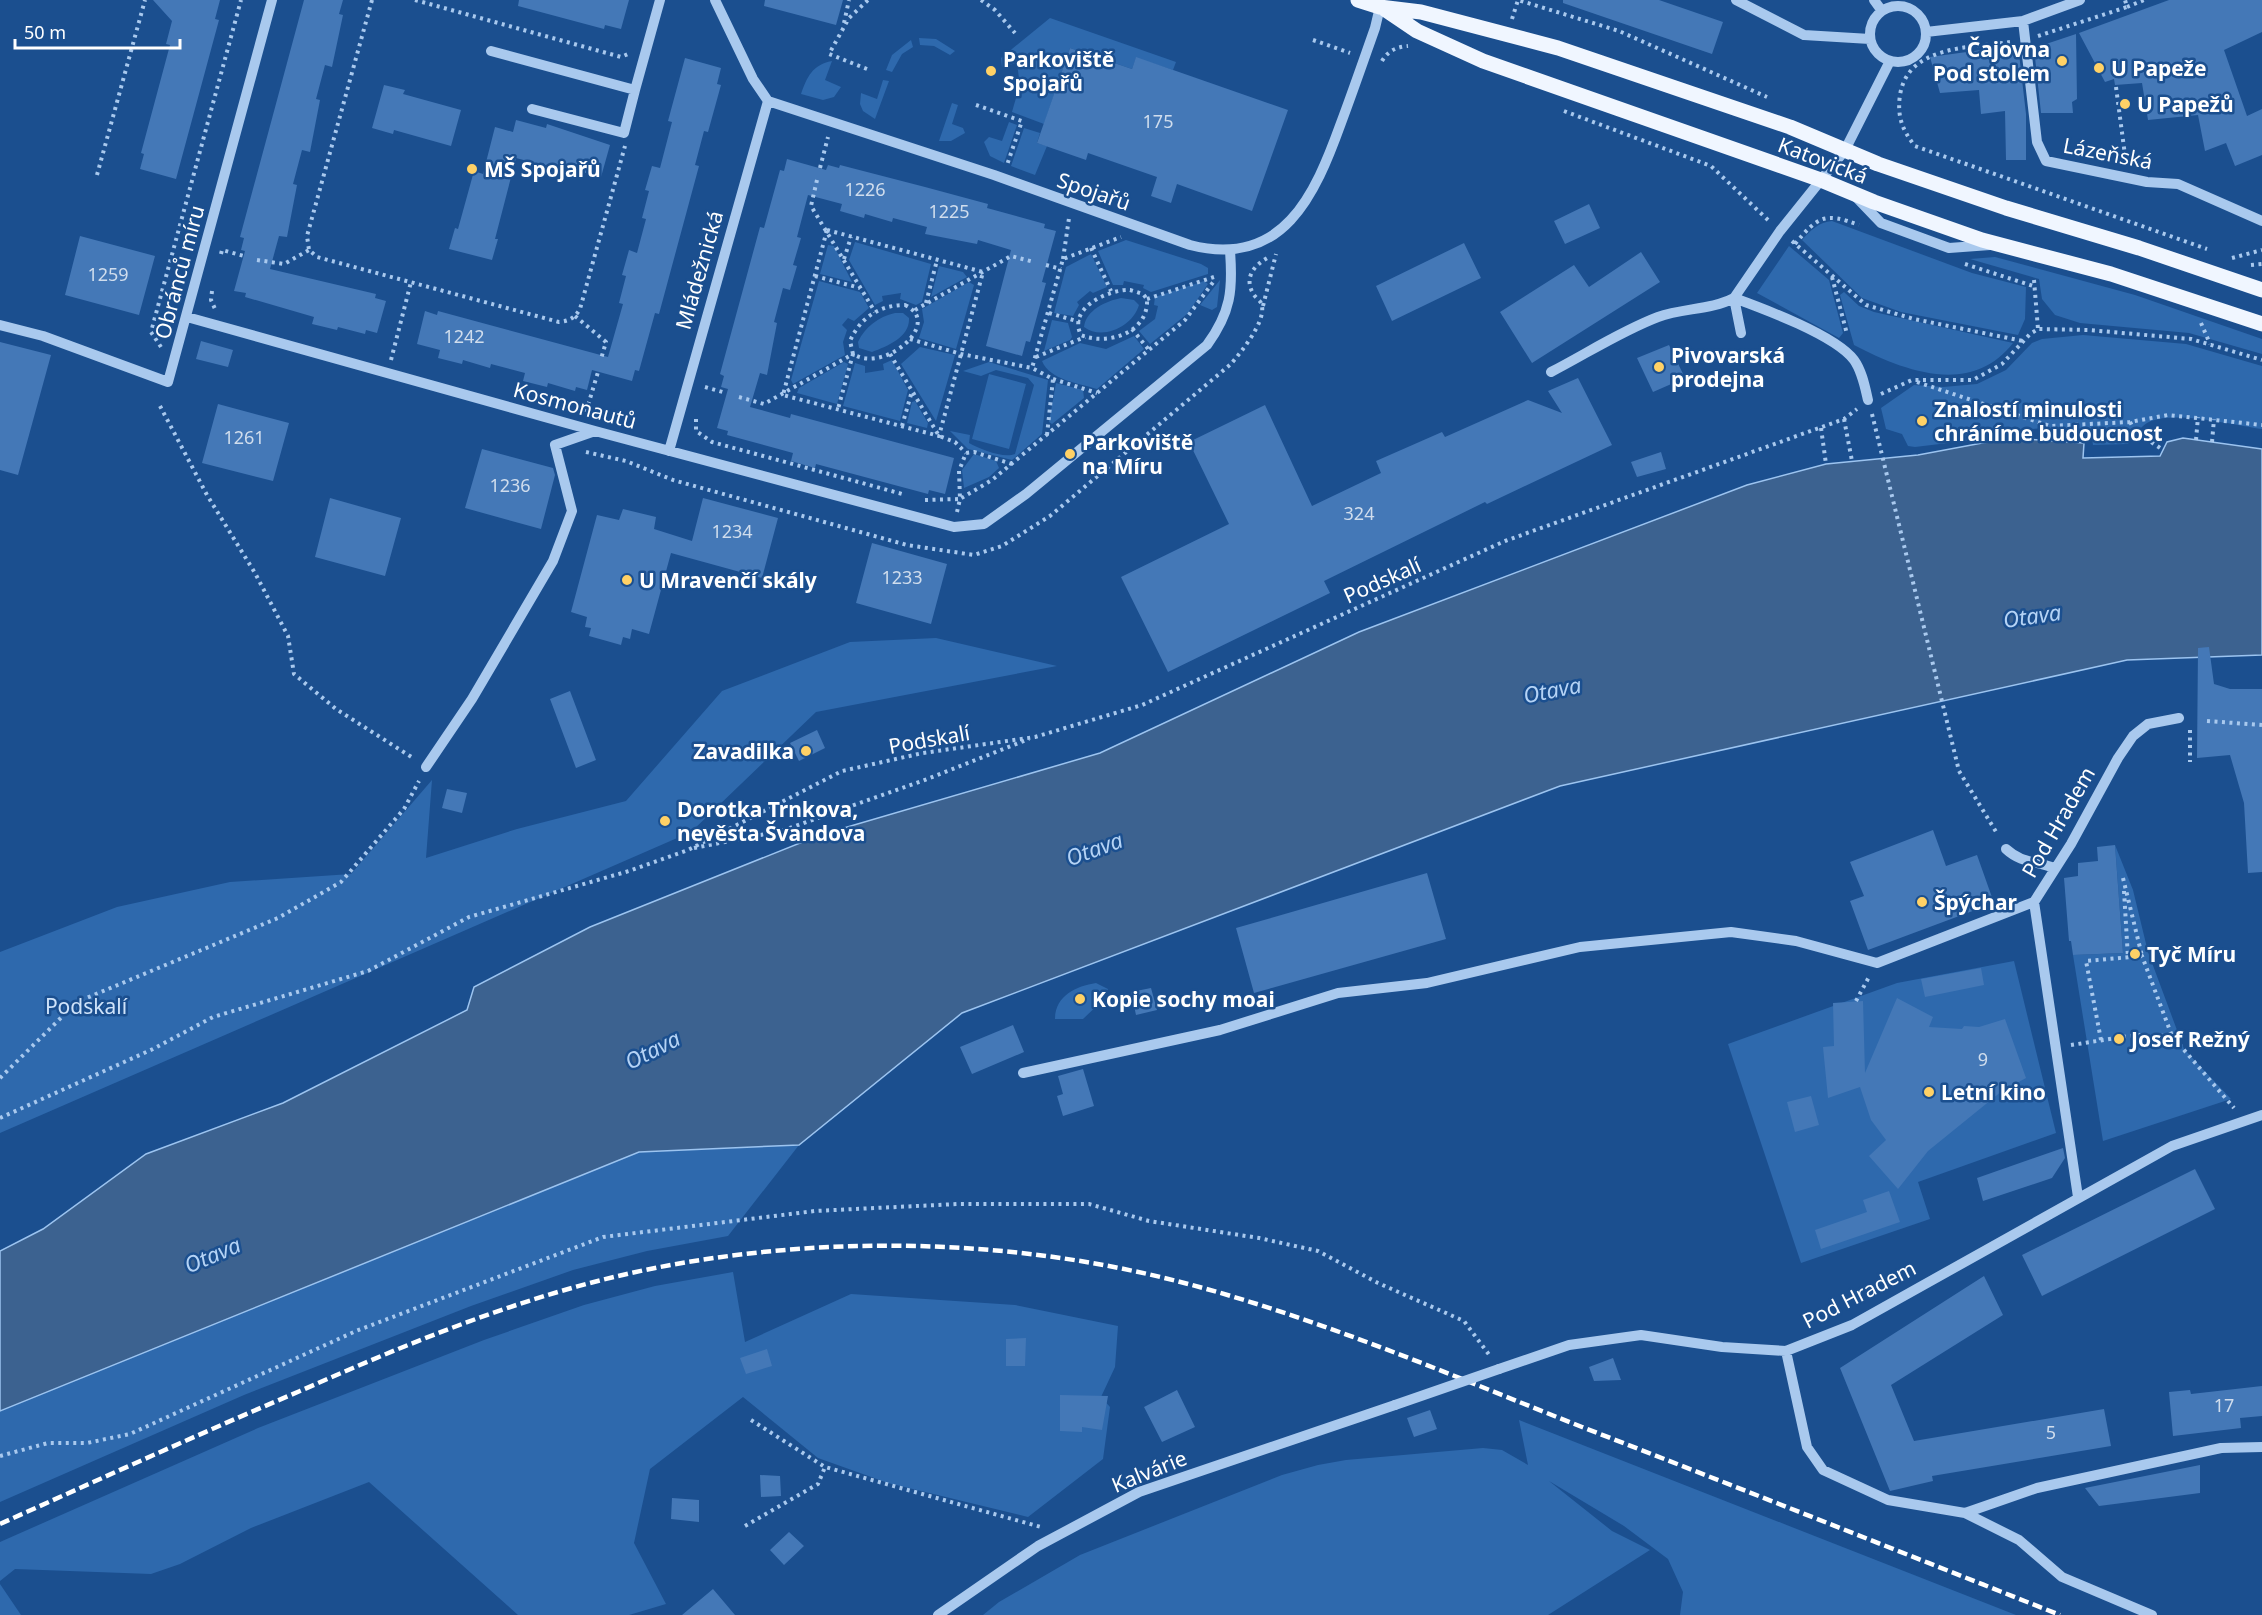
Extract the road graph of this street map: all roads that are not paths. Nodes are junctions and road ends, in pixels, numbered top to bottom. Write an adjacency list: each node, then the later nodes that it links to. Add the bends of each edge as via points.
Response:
1 (272, 0): 24 (street, Obránců míru)
2 (660, 0): 15 (street)
3 (715, 0): 16 (street)
4 (1358, 0): 8 (main road, Katovická)
5 (1736, 0): 12 (street, via 1804,35)
6 (1874, 0): 9 (street)
7 (2080, 0): 10 (street)
8 (1380, 7): 18 (main road, Katovická, via 1421,12 1542,43 1790,127); 19 (main road, Katovická, via 1417,31 1483,61); 21 (street, Spojařů, via 1326,164 1311,195 1279,232 1256,245)
9 (1882, 11): 11 (street, via 1893,6 1916,12); 12 (street, via 1872,23)
10 (2023, 21): 11 (street); 20 (street, Lázeňská, via 2037,142 2046,161 2147,182 2178,184)
11 (1926, 32): 14 (street, via 1926,41 1916,56 1908,61)
12 (1870, 39): 14 (street, via 1877,52)
13 (491, 51): 15 (street)
14 (1890, 61): 18 (street)
15 (635, 90): 17 (street, via 624,133)
16 (768, 101): 21 (street, Spojařů, via 1190,245); 31 (street, Mládežnická)
17 (532, 109)
18 (1845, 150): 19 (street); 22 (main road, Katovická, via 2006,208)
19 (1821, 180): 23 (street); 25 (main road, Katovická, via 1996,244 2138,282)
20 (2262, 221)
21 (1230, 251): 31 (street, Kosmonautů, via 1230,303 1207,345 984,524 954,527)
22 (2262, 290)
23 (1734, 298): 27 (street); 28 (street, via 1657,318); 29 (street, via 1820,335 1853,359)
24 (187, 317): 26 (street, Obránců míru, via 168,382 43,336); 30 (street, Kosmonautů)
25 (2262, 324)
26 (0, 325)
27 (1741, 333)
28 (1551, 372)
29 (1868, 400)
30 (595, 431): 31 (street, Kosmonautů); 33 (street, via 555,445 572,511 554,561 472,699)
31 (669, 451)
32 (2179, 718): 35 (street, Pod Hradem, via 2148,724 2133,736)
33 (426, 767)
34 (2006, 849): 35 (street, via 2027,863)
35 (2054, 868): 36 (street, Pod Hradem)
36 (2034, 902): 37 (street, via 1877,963 1796,941 1731,932 1580,947 1427,983 1338,993 1220,1030); 39 (street, Pod Hradem)
37 (1023, 1073)
38 (2262, 1116): 39 (street, Pod Hradem, via 2172,1146)
39 (2078, 1197): 40 (street, Pod Hradem, via 1852,1324)
40 (1786, 1351): 41 (street, Pod Hradem, bridge, via 1722,1347 1641,1335 1569,1345); 43 (street, via 1807,1447 1823,1470 1888,1500)
41 (1395, 1405): 44 (street, Kalvárie, via 1138,1492 1038,1546)
42 (2262, 1447): 43 (street, via 2221,1448 2037,1488)
43 (1965, 1513): 45 (street, via 2019,1540 2062,1577)
44 (938, 1615)
45 (2152, 1615)

